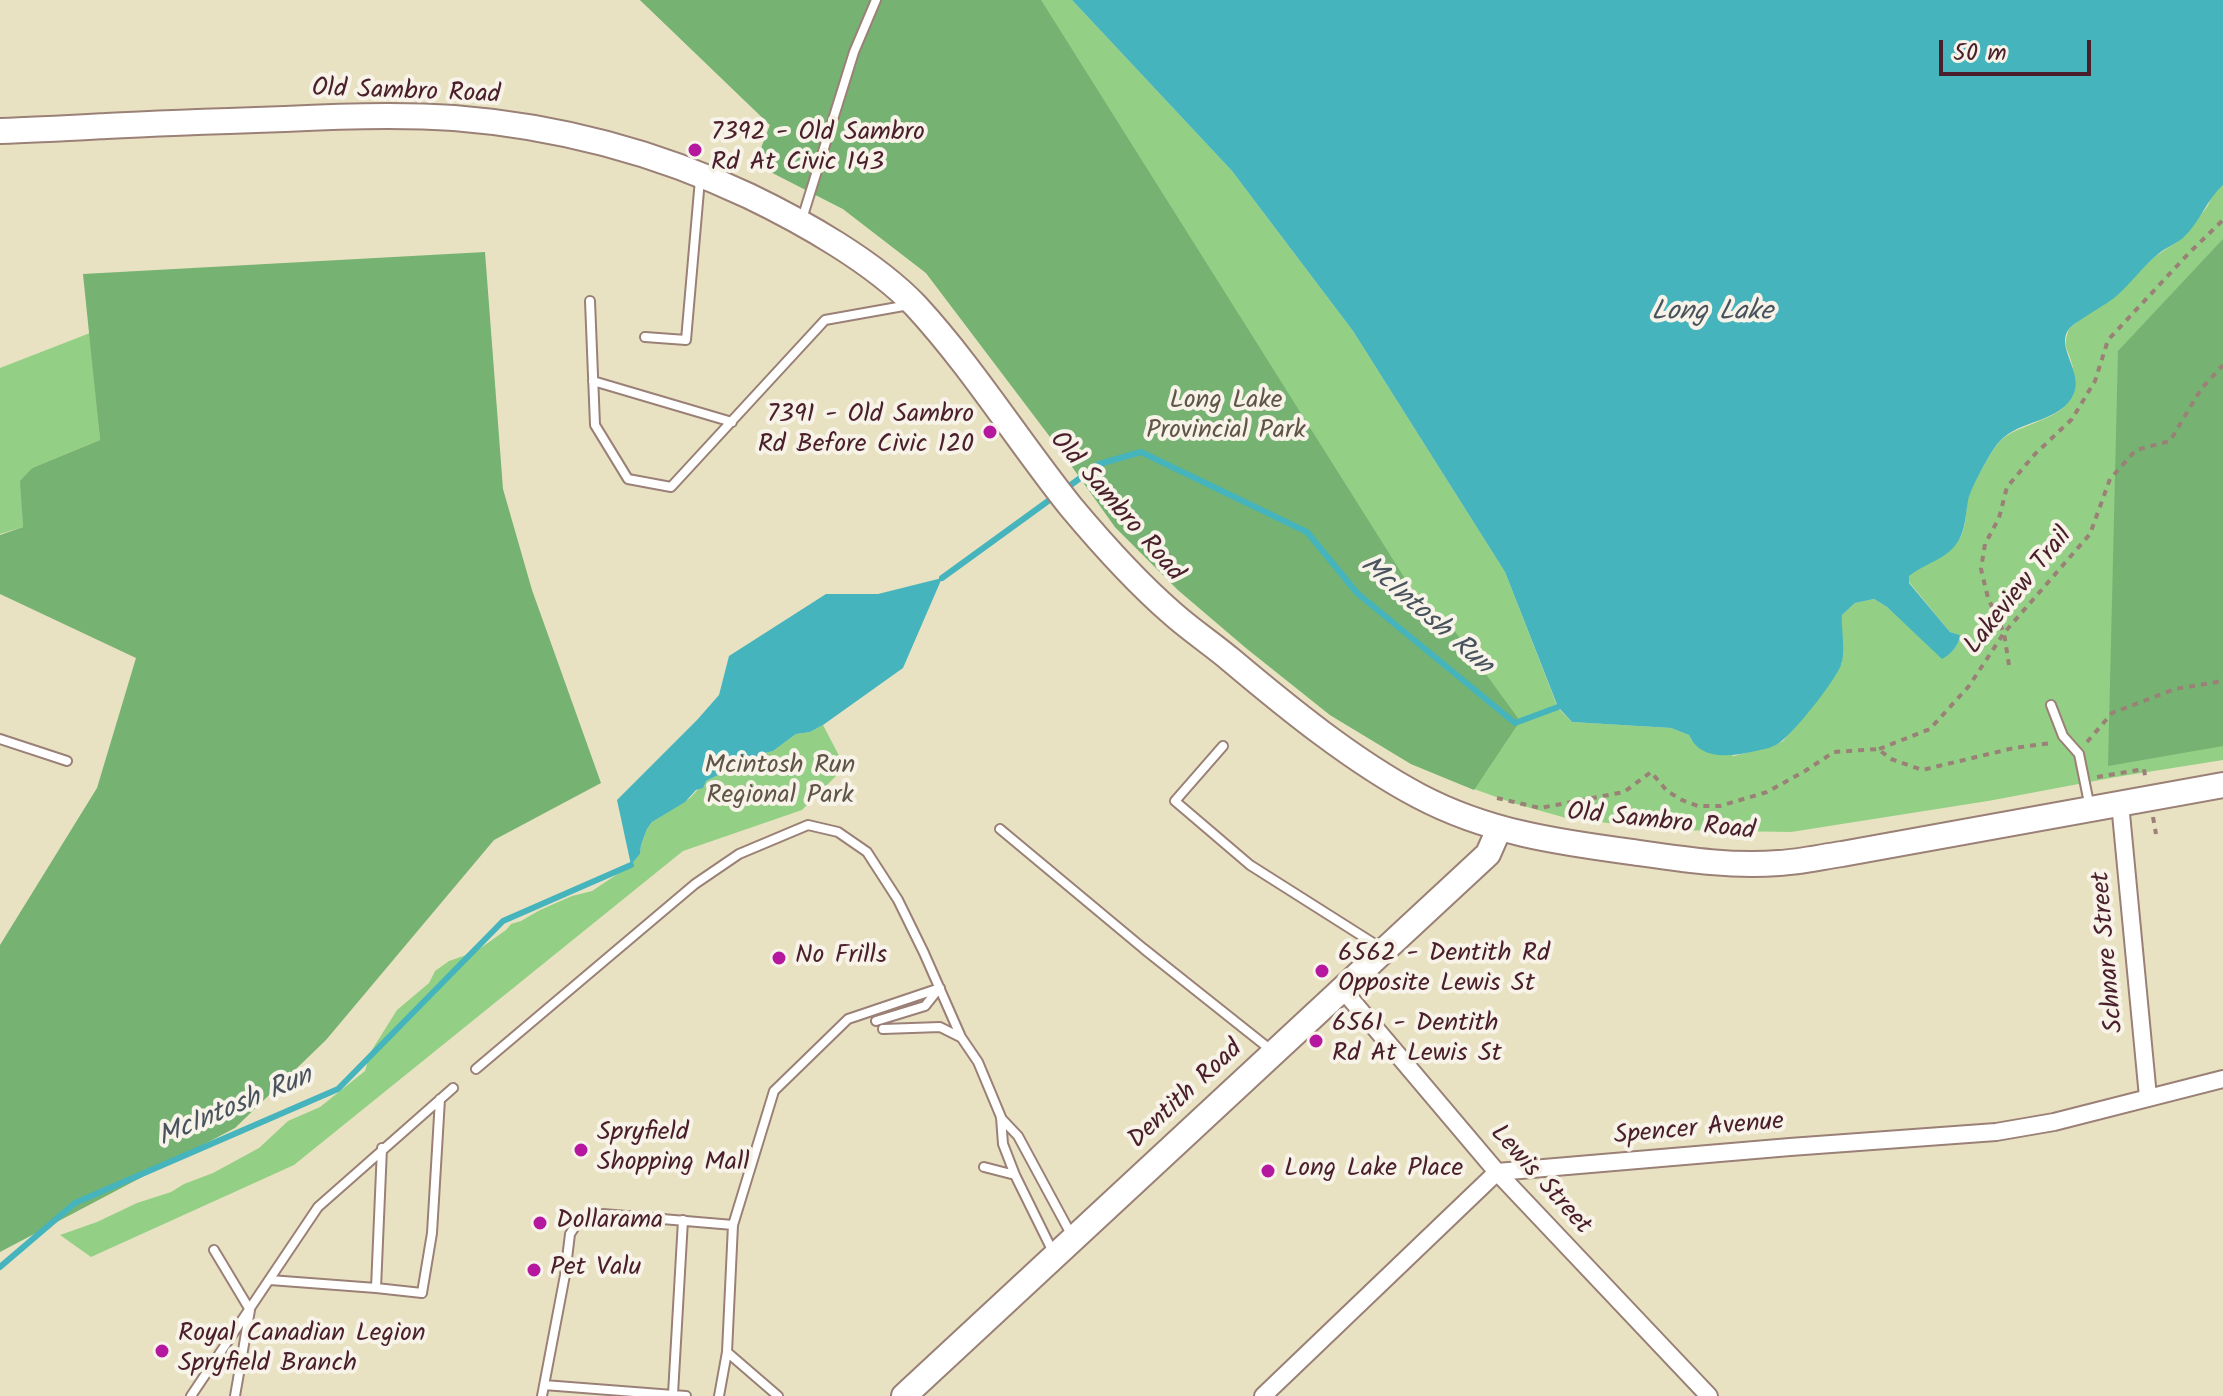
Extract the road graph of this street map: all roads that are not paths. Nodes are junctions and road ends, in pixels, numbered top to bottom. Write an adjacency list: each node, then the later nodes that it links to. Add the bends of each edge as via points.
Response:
1 (876, 0): 4 (lane, via 854,52)
2 (0, 131): 3 (main road, Old Sambro Road, via 335,117 454,118 586,139)
3 (700, 175): 4 (main road, Old Sambro Road); 7 (lane, via 686,340)
4 (801, 223): 6 (main road, Old Sambro Road)
5 (590, 301): 8 (lane)
6 (914, 304): 9 (lane, via 825,320); 18 (main road, Old Sambro Road, via 1071,507 1173,615 1375,770 1417,795)
7 (645, 337)
8 (593, 381): 9 (lane); 9 (lane, via 595,425 628,479 671,487)
9 (732, 422)
10 (2051, 705): 16 (lane, via 2063,736 2079,754)
11 (0, 739): 13 (lane)
12 (1223, 746): 19 (lane, via 1175,801 1250,865)
13 (67, 761)
14 (2223, 785): 15 (main road, Old Sambro Road)
15 (2120, 803): 16 (main road, Old Sambro Road); 29 (street, Schnare Street)
16 (2090, 808): 18 (main road, Old Sambro Road, via 1781,863 1693,861)
17 (1000, 829): 25 (lane)
18 (1499, 829): 19 (main road, Dentith Road, via 1488,854)
19 (1385, 950): 21 (main road, Dentith Road)
20 (940, 988): 22 (lane, via 925,1006); 24 (lane); 26 (lane, via 898,900 867,852 838,832 808,825 739,854 695,884); 37 (lane, via 848,1019 774,1091)
21 (1343, 990): 25 (main road, Dentith Road); 34 (street, Lewis Street)
22 (876, 1021)
23 (883, 1029): 24 (lane, via 940,1027)
24 (961, 1037): 31 (lane, via 978,1062)
25 (1275, 1053): 38 (main road, Dentith Road)
26 (476, 1069)
27 (2223, 1079): 29 (street, Spencer Avenue)
28 (453, 1088): 30 (lane)
29 (2148, 1097): 34 (street, Spencer Avenue, via 1996,1132)
30 (440, 1099): 32 (lane); 42 (lane, via 432,1233 422,1293)
31 (1001, 1117): 35 (lane, via 1003,1144); 38 (lane, via 1018,1136)
32 (382, 1148): 41 (lane, via 318,1207); 42 (lane)
33 (984, 1167): 35 (lane)
34 (1497, 1172): 54 (street); 55 (street, Lewis Street)
35 (1015, 1175): 40 (lane)
36 (683, 1220): 37 (lane); 45 (lane, via 603,1214 580,1219 570,1234); 46 (lane)
37 (733, 1225): 44 (lane)
38 (1074, 1239): 40 (main road, Dentith Road)
39 (214, 1250): 43 (lane)
40 (1055, 1256): 53 (main road, Dentith Road)
41 (270, 1280): 42 (lane); 43 (lane)
42 (376, 1288)
43 (250, 1310): 47 (lane); 48 (lane)
44 (727, 1352): 51 (lane); 52 (lane)
45 (544, 1385): 46 (lane); 49 (lane)
46 (673, 1394): 50 (lane)
47 (191, 1396)
48 (235, 1396)
49 (542, 1396)
50 (686, 1396)
51 (719, 1396)
52 (778, 1396)
53 (904, 1396)
54 (1263, 1396)
55 (1709, 1396)

